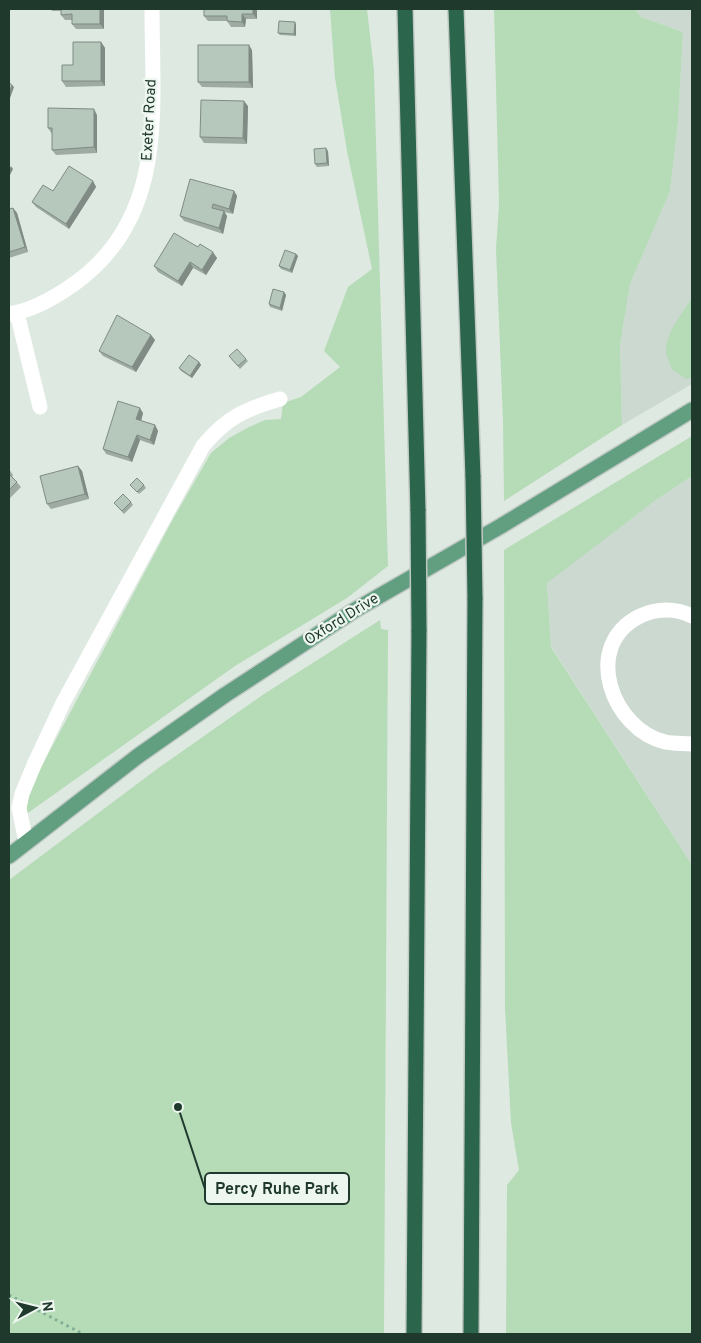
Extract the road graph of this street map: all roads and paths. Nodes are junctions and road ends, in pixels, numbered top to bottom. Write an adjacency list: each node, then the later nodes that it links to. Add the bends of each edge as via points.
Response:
1 (152, 9): 4 (street, Exeter Road, via 150,152 144,185 132,216 118,239 84,277 58,295)
2 (405, 9): 14 (highway, bridge, via 420,630)
3 (456, 9): 15 (highway, bridge, via 475,598)
4 (13, 314): 6 (street)
5 (280, 399): 10 (street, via 236,415 216,430 203,446 63,704 34,765 19,808)
6 (40, 407)
7 (692, 410): 10 (main road, Oxford Drive, via 501,526 354,610 154,745)
8 (692, 616): 9 (street, via 668,610 647,613 628,623 616,634 609,652 607,673 622,709 637,728 665,742)
9 (692, 744)
10 (26, 842): 11 (main road, Oxford Drive)
11 (9, 856)
12 (9, 1295): 13 (path)
13 (83, 1334)
14 (414, 1334)
15 (470, 1334)

